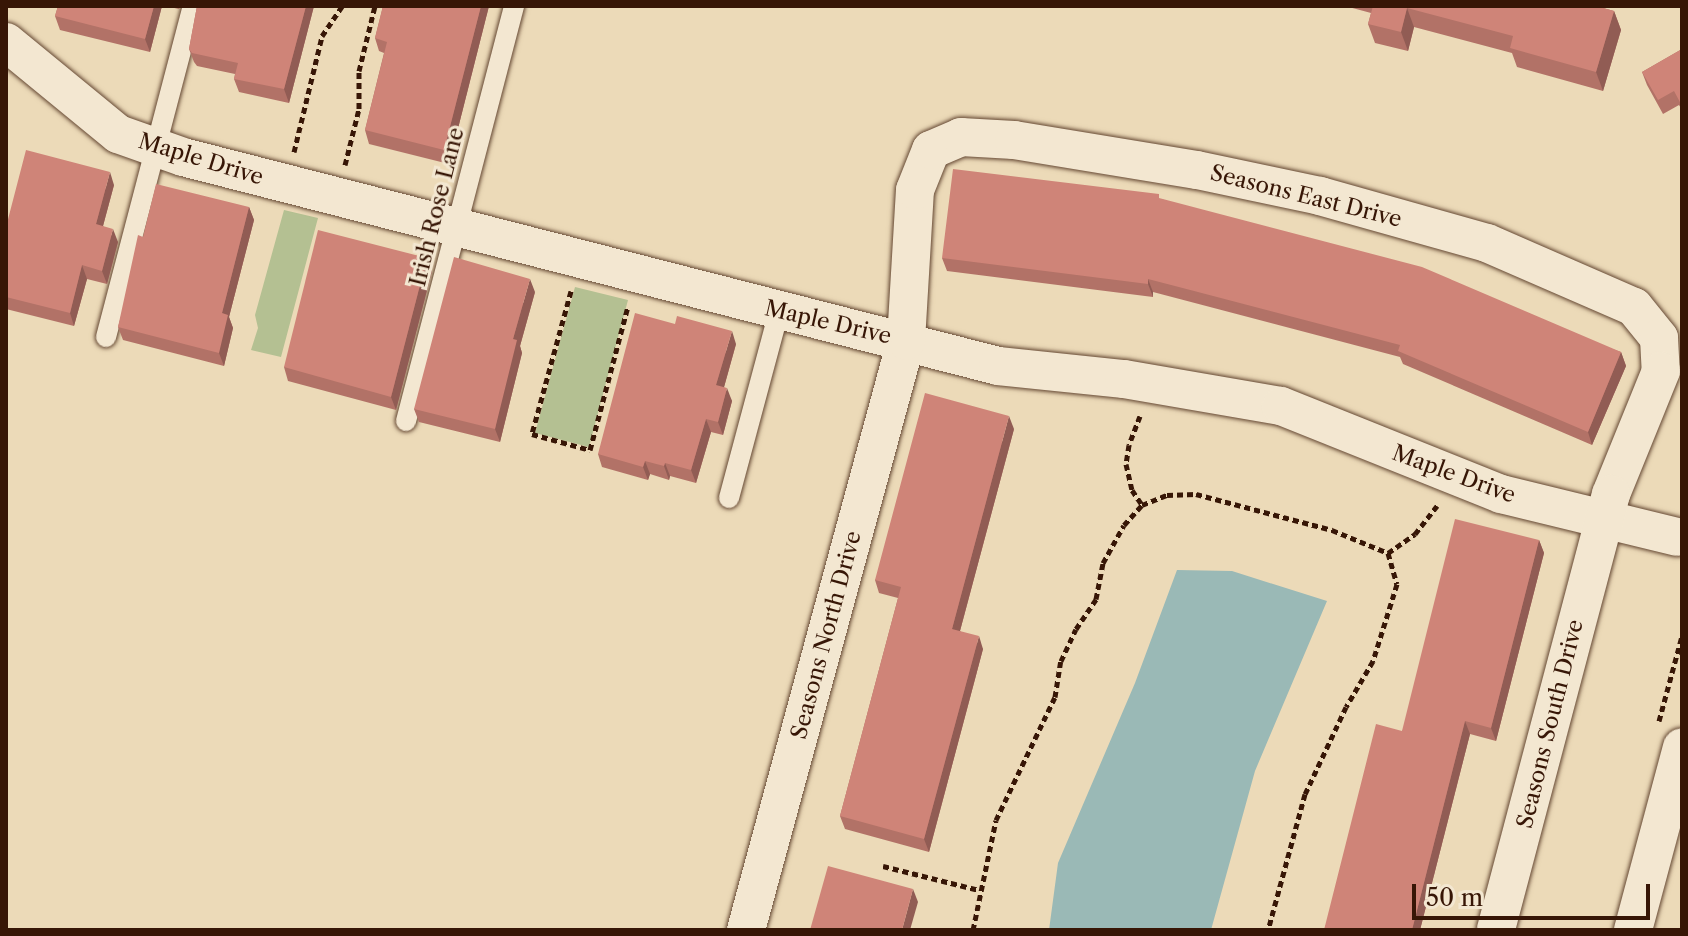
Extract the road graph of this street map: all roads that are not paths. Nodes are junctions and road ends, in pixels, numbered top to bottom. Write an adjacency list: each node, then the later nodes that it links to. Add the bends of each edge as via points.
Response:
1 (193, 6): 4 (lane)
2 (514, 6): 5 (lane, Irish Rose Lane)
3 (6, 42): 4 (street, Maple Drive, via 118,134)
4 (154, 147): 5 (street, Maple Drive); 7 (lane)
5 (457, 228): 6 (street, Maple Drive); 9 (lane, Irish Rose Lane)
6 (779, 311): 8 (street, Maple Drive); 10 (lane)
7 (106, 337)
8 (906, 341): 11 (street, Maple Drive, via 998,366 1124,379 1281,406 1501,494); 11 (street, Seasons East Drive, via 915,190 931,150 961,137 1014,140 1167,165 1320,196 1487,243 1634,307 1659,338 1661,371); 14 (street, Seasons North Drive)
9 (406, 421)
10 (729, 498)
11 (1604, 517): 12 (street, Maple Drive); 15 (street, Seasons South Drive)
12 (1677, 537)
13 (1682, 747): 16 (street)
14 (746, 930)
15 (1496, 930)
16 (1633, 930)

